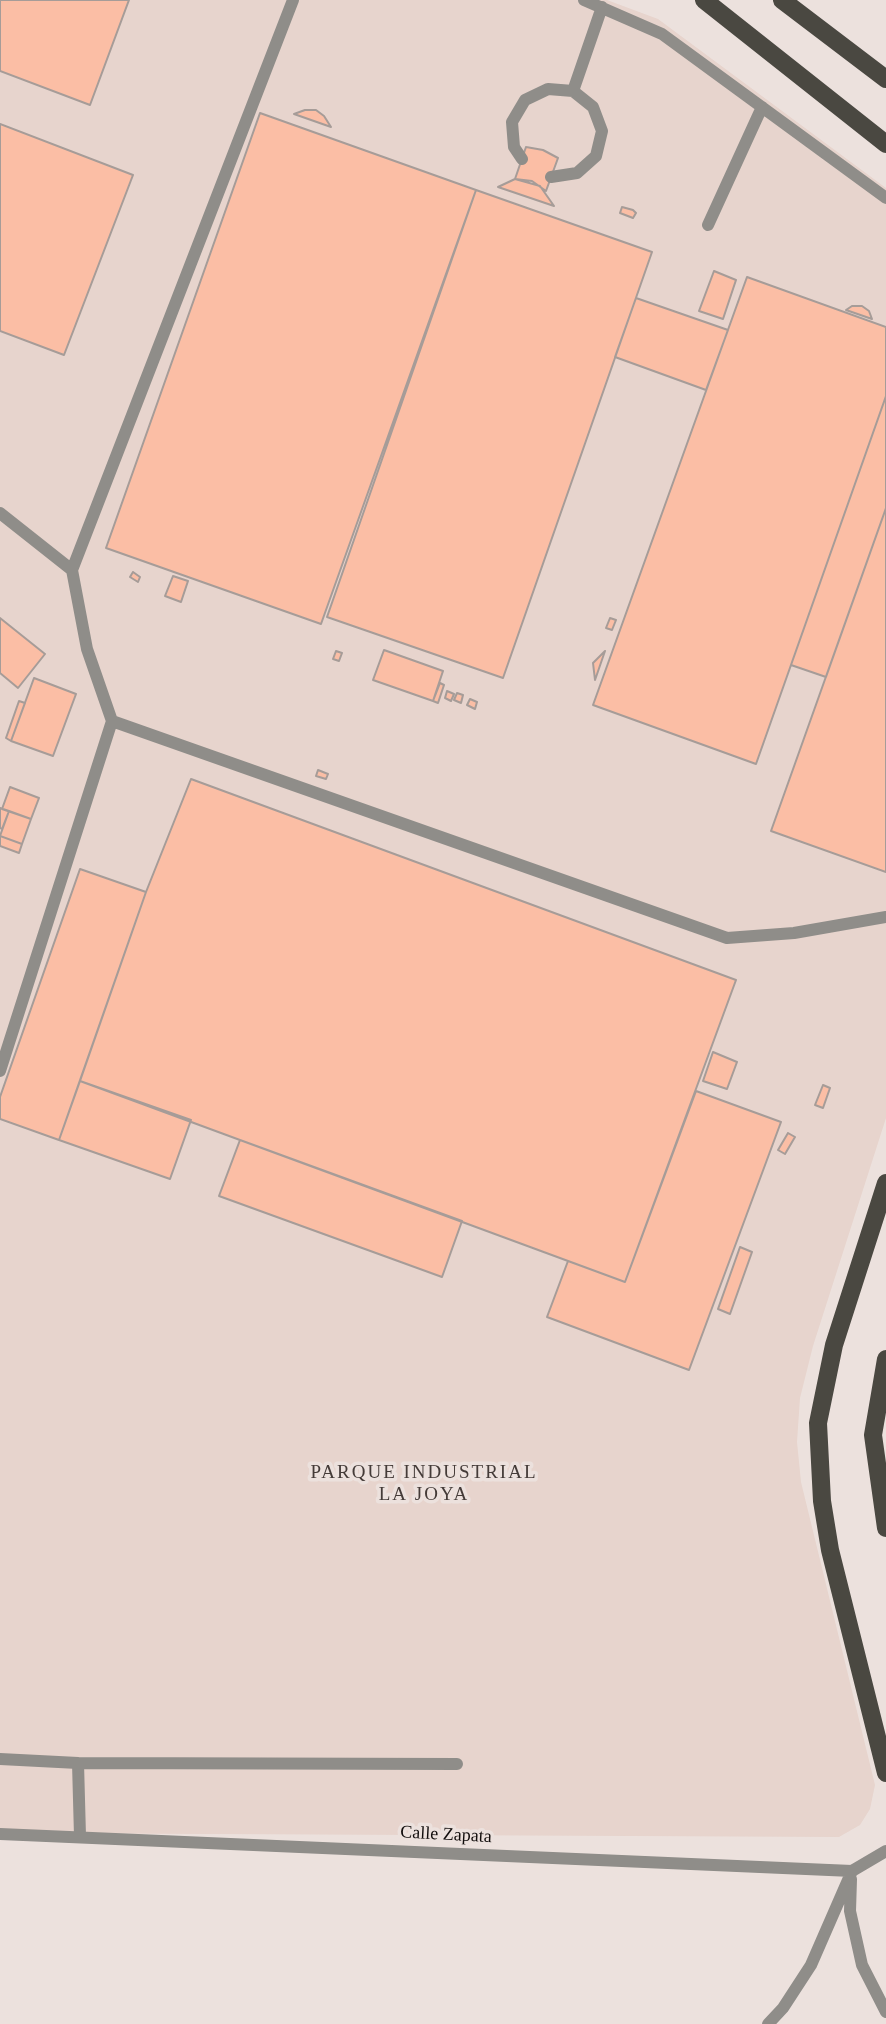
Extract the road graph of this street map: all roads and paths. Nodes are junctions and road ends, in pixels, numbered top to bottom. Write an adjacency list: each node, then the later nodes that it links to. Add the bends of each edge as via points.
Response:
1 (293, 0): 15 (lane)
2 (584, 0): 5 (lane)
3 (704, 0): 9 (main road)
4 (782, 0): 6 (main road)
5 (602, 7): 7 (lane); 8 (lane, via 662,34)
6 (886, 79)
7 (573, 91): 10 (lane, via 548,89 525,100 512,122 514,148); 11 (lane, via 593,107 602,131 596,156 578,173)
8 (762, 107): 12 (lane); 13 (lane)
9 (886, 144)
10 (522, 159)
11 (551, 177)
12 (886, 198)
13 (708, 225)
14 (0, 513): 15 (lane)
15 (72, 570): 16 (lane, via 87,649)
16 (111, 720): 17 (lane, via 727,937 794,933); 18 (lane)
17 (886, 917)
18 (0, 1071)
19 (886, 1183): 25 (main road, via 834,1345 818,1423 830,1550)
20 (886, 1359): 21 (main road, via 873,1435)
21 (886, 1528)
22 (0, 1759): 23 (lane)
23 (78, 1763): 24 (lane); 27 (lane)
24 (457, 1764)
25 (886, 1773)
26 (0, 1834): 27 (lane, Calle Zapata)
27 (80, 1836): 29 (lane, Calle Zapata)
28 (886, 1851): 29 (lane)
29 (852, 1871): 30 (lane, via 850,1911 862,1965); 31 (lane, via 811,1965)
30 (886, 2011)
31 (768, 2024)

